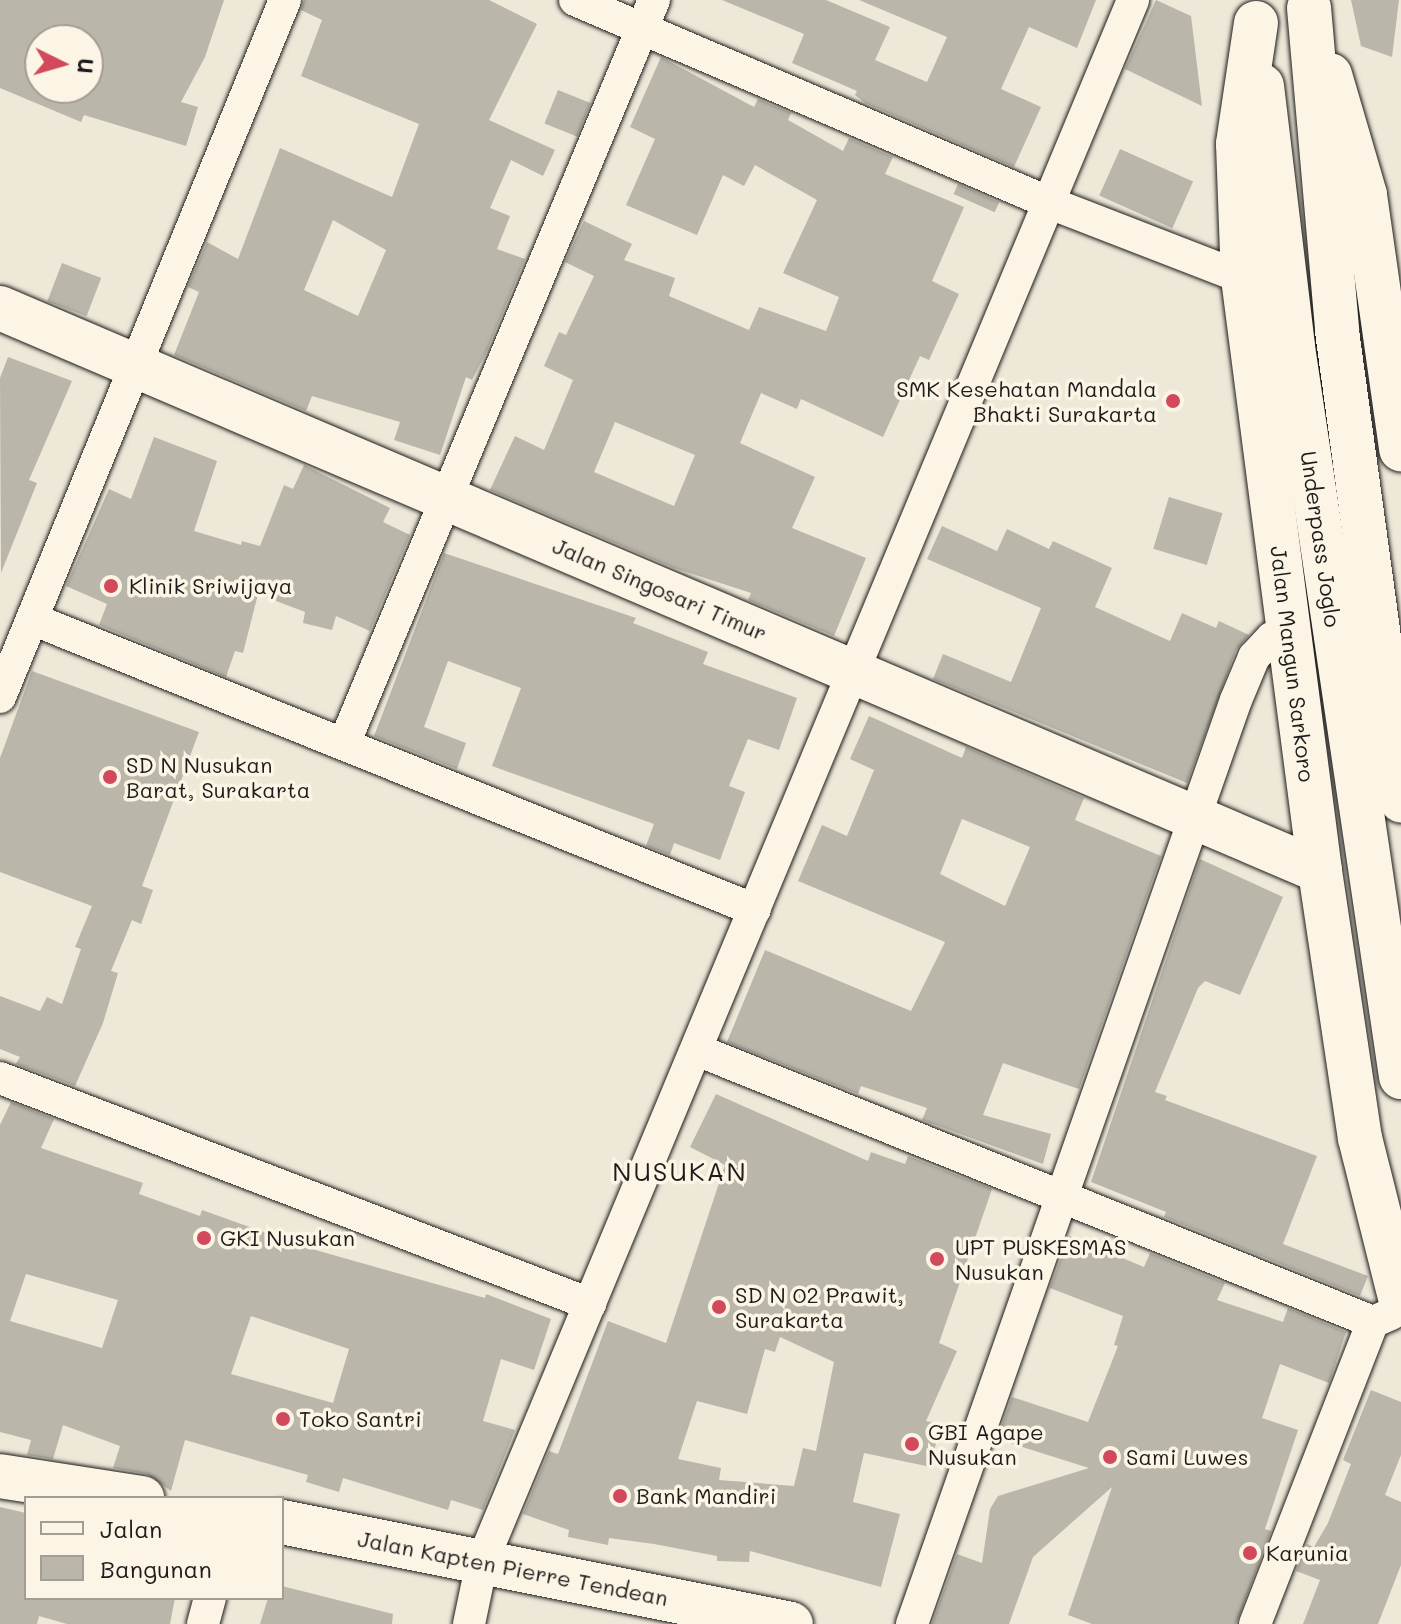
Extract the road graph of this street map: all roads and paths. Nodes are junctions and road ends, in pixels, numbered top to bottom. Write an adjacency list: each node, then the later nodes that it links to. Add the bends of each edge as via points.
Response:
1 (285, 0): 11 (street)
2 (575, 0): 6 (street)
3 (1133, 0): 7 (street)
4 (1309, 4): 10 (main road, via 1365,195); 19 (main road, Underpass Joglo, via 1337,331)
5 (1255, 11): 8 (main road, Jalan Mangun Sarkoro, via 1238,144); 24 (main road, Underpass Joglo, via 1293,347)
6 (648, 14): 7 (street); 13 (street)
7 (1050, 203): 8 (street); 16 (street)
8 (1243, 278): 15 (main road, Jalan Mangun Sarkoro)
9 (0, 308): 11 (main road, Jalan Singosari Timur)
10 (1394, 353): 12 (main road)
11 (136, 366): 13 (main road, Jalan Singosari Timur); 14 (street)
12 (1401, 449)
13 (447, 498): 16 (main road, Jalan Singosari Timur); 18 (street)
14 (18, 631): 17 (street); 18 (street)
15 (1289, 632): 20 (street, via 1272,638 1254,657); 21 (main road, Jalan Mangun Sarkoro)
16 (854, 672): 20 (main road, Jalan Singosari Timur); 22 (street)
17 (0, 697)
18 (344, 744): 22 (street)
19 (1401, 801)
20 (1195, 816): 21 (main road, Jalan Singosari Timur); 26 (street)
21 (1320, 871): 28 (main road, Jalan Mangun Sarkoro)
22 (755, 910): 23 (street)
23 (697, 1050): 26 (street); 27 (street)
24 (1401, 1077)
25 (0, 1078): 27 (street)
26 (1062, 1197): 28 (street); 37 (street)
27 (590, 1304): 32 (street)
28 (1392, 1311): 38 (street)
29 (0, 1476): 30 (main road)
30 (129, 1496)
31 (284, 1522): 32 (main road, Jalan Kapten Pierre Tendean)
32 (482, 1562): 35 (street); 36 (main road, Jalan Kapten Pierre Tendean)
33 (209, 1600): 34 (street)
34 (203, 1624)
35 (469, 1624)
36 (791, 1624)
37 (912, 1624)
38 (1255, 1624)

